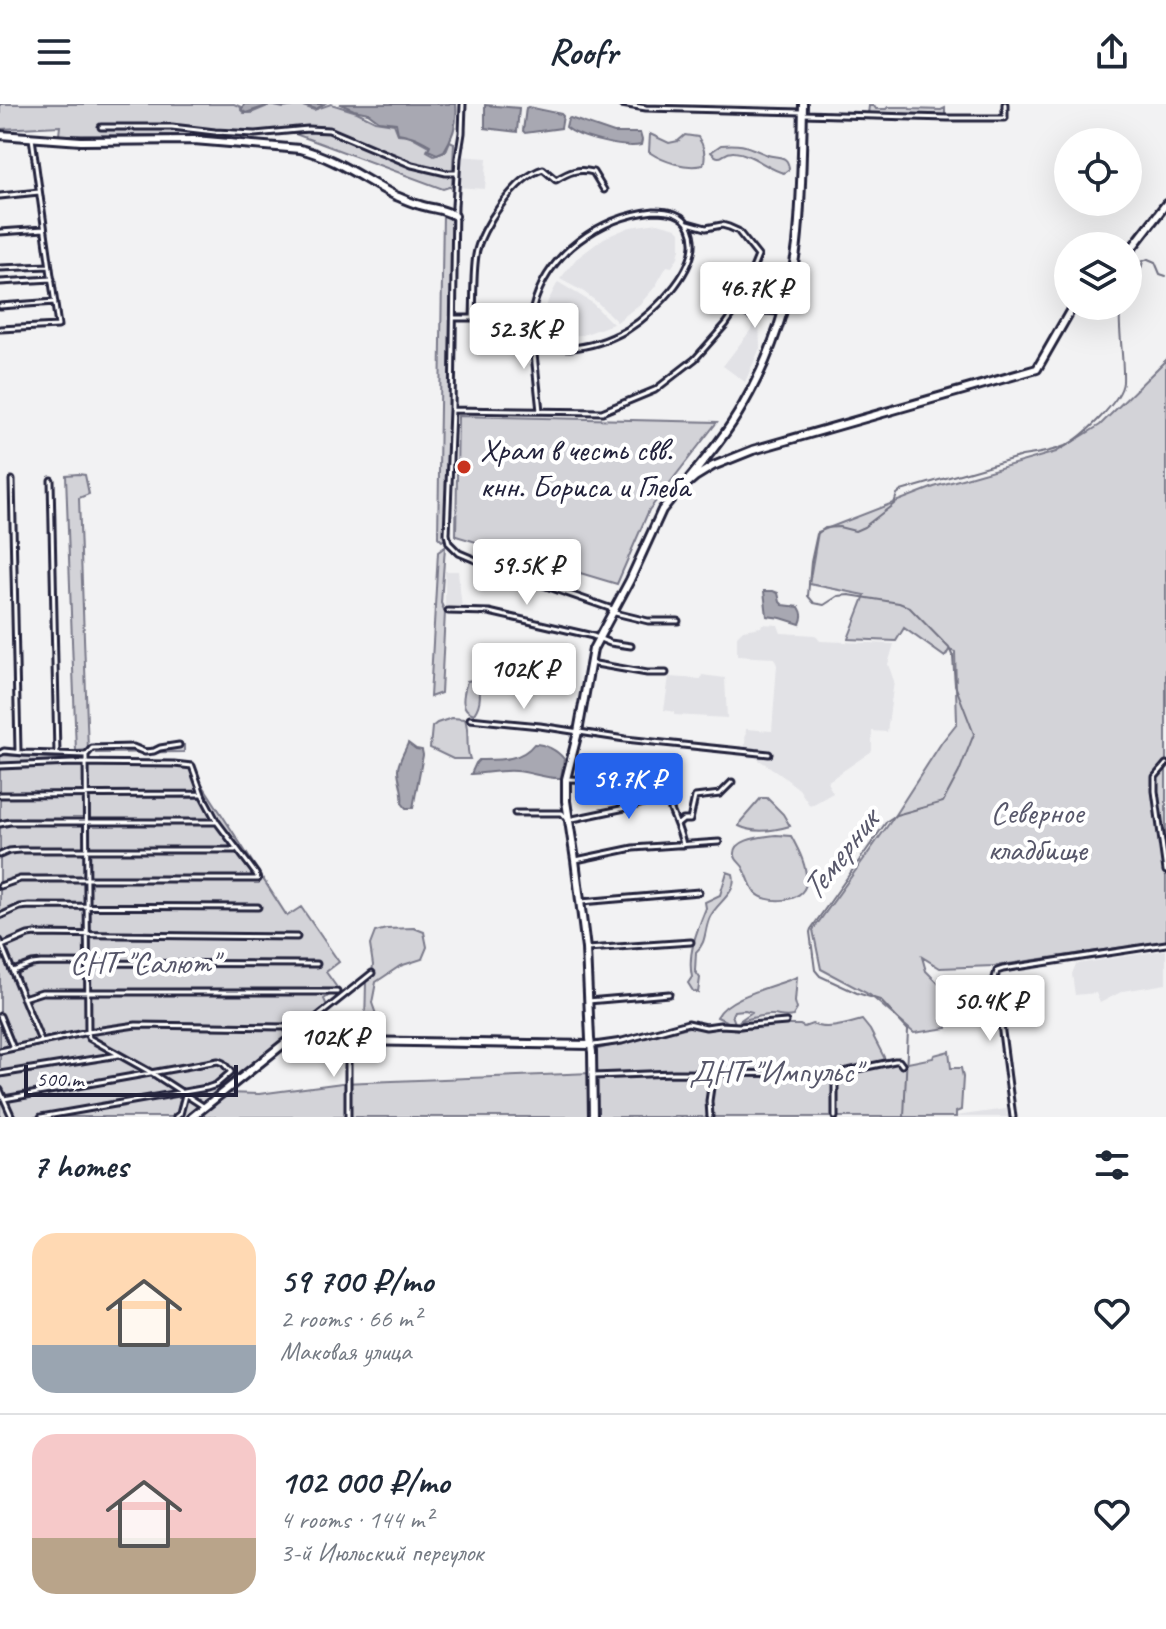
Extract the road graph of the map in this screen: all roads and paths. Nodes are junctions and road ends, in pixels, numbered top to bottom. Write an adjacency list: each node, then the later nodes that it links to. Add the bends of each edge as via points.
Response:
1 (463, 104): 8 (street)
2 (621, 104): 4 (street)
3 (1005, 104): 4 (street, via 1005,118)
4 (803, 110): 27 (street, via 797,244)
5 (101, 127): 8 (street, via 255,134 329,130 412,165)
6 (0, 135): 7 (street)
7 (32, 138): 10 (street); 14 (street, via 194,140 300,149 397,196)
8 (457, 173): 13 (street)
9 (604, 190): 29 (street, via 593,172 570,171 556,180 543,169 511,193 476,252)
10 (39, 192): 11 (street); 17 (street)
11 (0, 196)
12 (1166, 204): 19 (street)
13 (455, 206): 14 (street); 15 (street)
14 (443, 210): 15 (street)
15 (455, 216): 28 (street)
16 (688, 223): 26 (street, via 738,231 758,256); 30 (street, via 675,213 654,211 597,229 557,262 539,289); 32 (street, via 693,252 686,269 636,324 601,342 565,348 539,340)
17 (45, 229): 18 (street); 20 (street)
18 (0, 232)
19 (1142, 235)
20 (49, 266): 21 (street); 22 (street)
21 (0, 268)
22 (52, 279): 23 (street); 24 (street)
23 (0, 282)
24 (55, 302): 25 (street); 33 (street, via 58,326)
25 (0, 306)
26 (737, 308): 27 (street, via 753,317 763,311); 35 (street, via 695,359 655,390 607,411)
27 (782, 313): 38 (street, via 742,408)
28 (453, 318): 29 (street); 34 (street)
29 (473, 318): 30 (street)
30 (531, 318): 32 (street)
31 (1065, 320): 38 (street, via 1037,369 753,450 713,466)
32 (531, 327): 35 (street)
33 (0, 329)
34 (452, 410): 35 (street); 40 (street, via 447,530 451,546 492,567)
35 (540, 411)
36 (12, 480): 49 (street)
37 (51, 480): 51 (street)
38 (682, 488): 40 (street, via 662,510)
39 (448, 611): 42 (street, via 489,612)
40 (614, 611): 41 (street, via 648,621); 42 (street)
41 (678, 621)
42 (598, 639): 43 (street); 44 (street)
43 (631, 646)
44 (590, 663): 45 (street); 47 (street)
45 (666, 673)
46 (470, 719): 47 (street)
47 (578, 732): 52 (street); 57 (street)
48 (179, 745): 53 (street, via 145,752 133,747 92,748)
49 (18, 751): 50 (street); 51 (street)
50 (0, 753)
51 (57, 754): 53 (street)
52 (769, 754)
53 (86, 755): 54 (street)
54 (86, 764): 56 (street); 60 (street); 61 (street, via 192,766)
55 (1166, 764): 75 (street, via 1155,777 1155,791)
56 (0, 766)
57 (566, 779): 58 (street); 64 (street)
58 (607, 780)
59 (732, 782): 68 (street, via 720,794 695,797 690,820)
60 (86, 794): 61 (street); 62 (street); 65 (street)
61 (202, 794): 66 (street)
62 (0, 795)
63 (515, 813): 64 (street, via 562,813)
64 (568, 820): 68 (street, via 667,796); 74 (street)
65 (86, 822): 66 (street); 67 (street); 71 (street)
66 (217, 822): 72 (street)
67 (0, 824)
68 (677, 825): 70 (street)
69 (719, 842): 70 (street)
70 (683, 845): 74 (street)
71 (87, 850): 72 (street); 73 (street); 76 (street)
72 (238, 850): 76 (street, via 258,879)
73 (0, 855)
74 (575, 860): 79 (street)
75 (1166, 871)
76 (87, 878): 77 (street, via 20,879); 80 (street)
77 (0, 886)
78 (699, 892): 79 (street)
79 (581, 902): 88 (street)
80 (87, 907): 81 (street); 82 (street, via 29,906); 83 (street)
81 (258, 907)
82 (0, 916)
83 (87, 935): 84 (street); 86 (street, via 28,935); 89 (street)
84 (297, 937)
85 (691, 942): 88 (street)
86 (1, 944): 91 (street)
87 (1166, 944): 127 (street, via 997,971)
88 (586, 949): 97 (street)
89 (87, 964): 90 (street); 91 (street, via 41,963); 93 (street)
90 (317, 964)
91 (13, 971): 96 (street)
92 (372, 973): 101 (street)
93 (88, 992): 94 (street); 96 (street, via 37,992); 100 (street)
94 (337, 992)
95 (669, 994): 97 (street)
96 (23, 998): 103 (street)
97 (588, 1001): 105 (street)
98 (0, 1016): 106 (street)
99 (786, 1022): 105 (street, via 706,1027 688,1023)
100 (88, 1032): 101 (street, via 136,1025 286,1027); 103 (street); 108 (street, via 92,1041)
101 (292, 1037): 104 (street)
102 (348, 1041): 104 (street); 105 (street); 123 (street)
103 (42, 1042): 106 (street)
104 (286, 1042): 118 (street)
105 (591, 1045): 114 (street)
106 (13, 1048): 107 (street)
107 (0, 1051)
108 (119, 1055): 111 (street); 112 (street)
109 (902, 1065): 110 (street, via 895,1061)
110 (843, 1072)
111 (152, 1073): 116 (street); 116 (street, via 221,1061 231,1072 216,1085); 117 (street)
112 (0, 1074)
113 (713, 1074): 114 (street); 125 (street); 126 (street, via 833,1074)
114 (593, 1076): 124 (street)
115 (0, 1090): 117 (street)
116 (184, 1093): 118 (street); 120 (street); 121 (street)
117 (4, 1099): 119 (street)
118 (204, 1107): 122 (street)
119 (12, 1117)
120 (41, 1117)
121 (176, 1117)
122 (192, 1117)
123 (348, 1117)
124 (593, 1117)
125 (710, 1117)
126 (835, 1117)
127 (1013, 1117)

